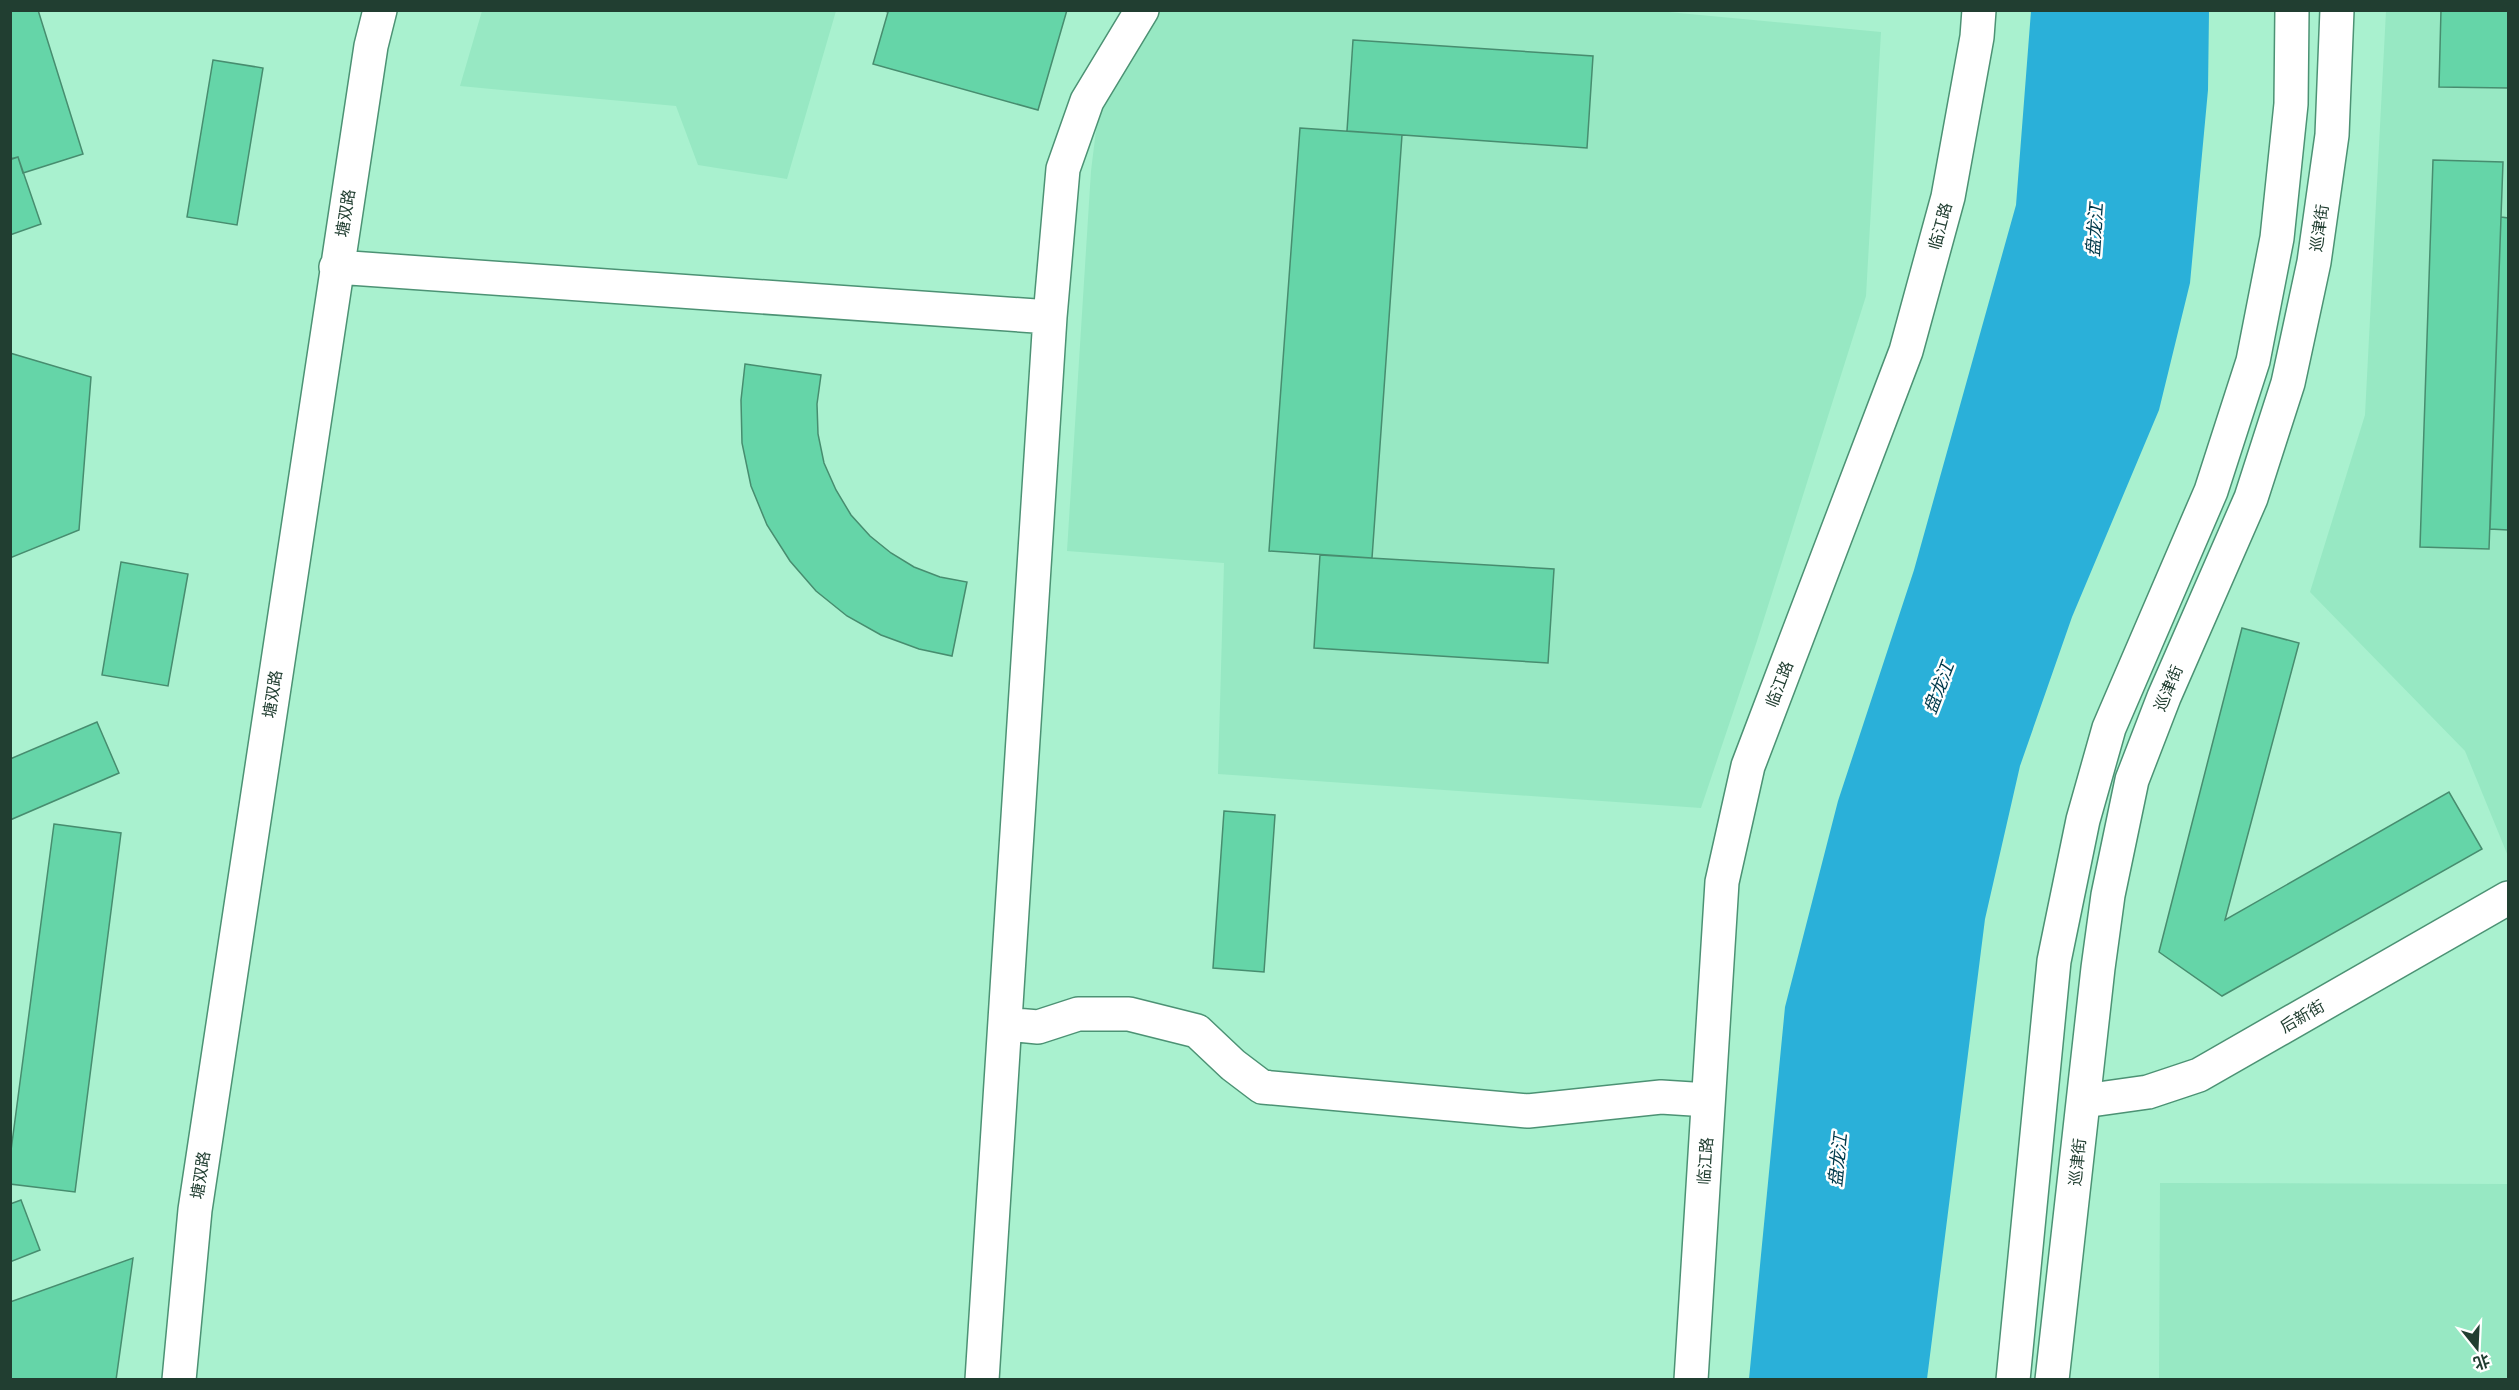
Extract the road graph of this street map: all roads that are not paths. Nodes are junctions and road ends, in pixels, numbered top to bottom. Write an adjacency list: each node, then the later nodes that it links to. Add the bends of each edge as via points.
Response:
1 (380, 10): 6 (street, 塘双路)
2 (1142, 10): 7 (street, via 1087,101 1063,169)
3 (1979, 10): 10 (street, 临江路, via 1948,197 1906,351 1748,766 1722,882)
4 (2292, 10): 15 (street, via 2291,104 2277,238 2253,361 2211,491 2109,728 2083,820 2054,961)
5 (2337, 10): 11 (street, 巡津街, via 2332,135 2314,262 2288,383 2251,498 2132,780 2108,895)
6 (336, 267): 7 (street); 12 (street, 塘双路, via 195,1210)
7 (1050, 318): 9 (street)
8 (2508, 898): 11 (street, 后新街, via 2199,1075 2148,1092)
9 (1005, 1024): 10 (street, via 1038,1027 1078,1014 1129,1014 1197,1031 1262,1087 1528,1111 1661,1097); 13 (street)
10 (1708, 1100): 14 (street, 临江路)
11 (2084, 1101): 16 (street, 巡津街)
12 (179, 1380)
13 (982, 1380)
14 (1691, 1380)
15 (2013, 1380)
16 (2052, 1380)

